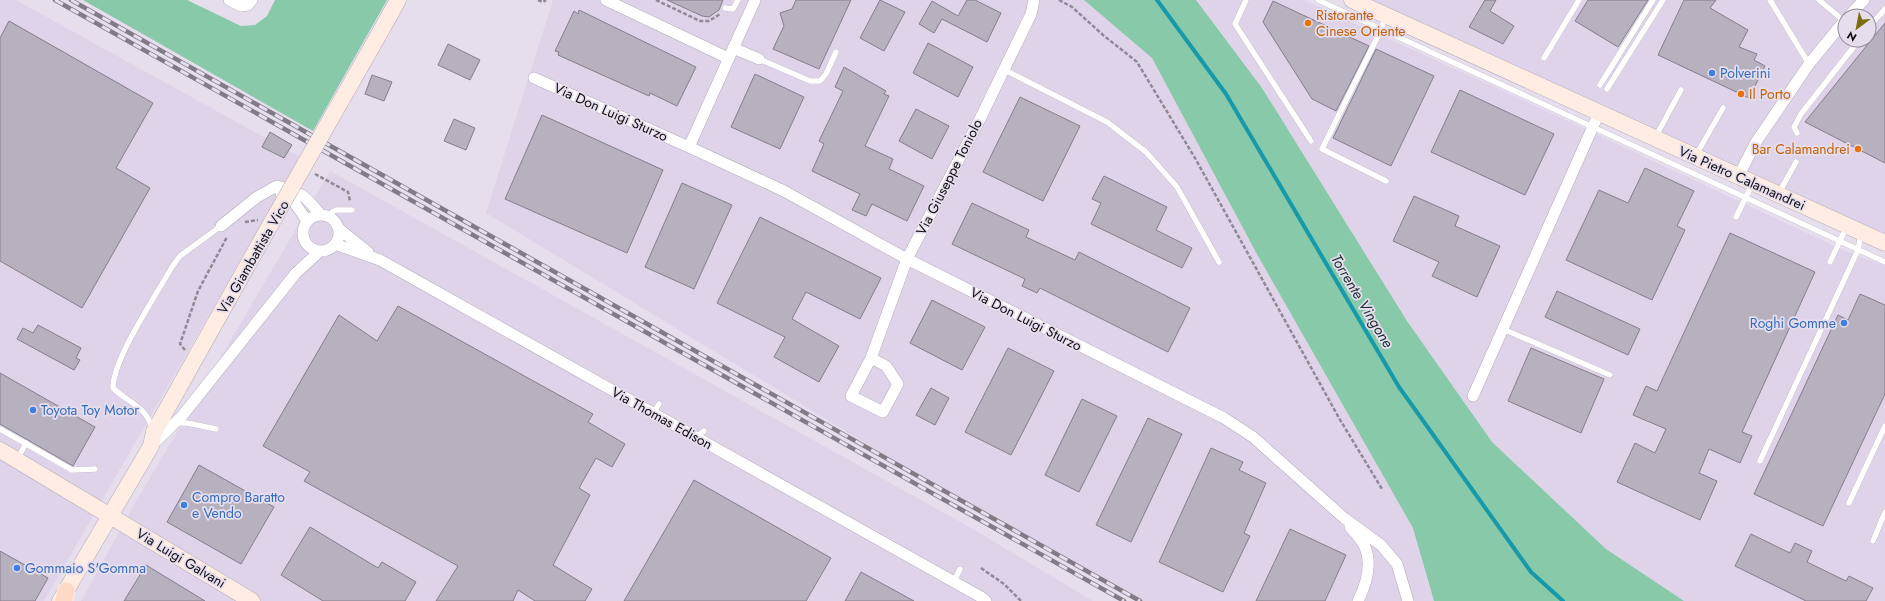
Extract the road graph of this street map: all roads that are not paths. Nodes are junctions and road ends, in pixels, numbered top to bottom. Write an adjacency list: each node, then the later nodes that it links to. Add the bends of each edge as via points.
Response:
1 (229, 0): 2 (street, via 241,6 248,5)
2 (252, 0)
3 (398, 0): 74 (street, Via Giambattista Vico, bridge)
4 (606, 0): 26 (street)
5 (738, 0): 19 (lane, via 732,9)
6 (755, 0): 26 (street)
7 (1034, 0): 30 (street, Via Giuseppe Toniolo, via 1031,14)
8 (1246, 0): 39 (lane, via 1236,24)
9 (1318, 0): 22 (lane)
10 (1352, 0): 22 (street, Via Pietro Calamandrei)
11 (1579, 0): 27 (lane)
12 (1653, 0): 32 (lane)
13 (1663, 0): 33 (lane)
14 (1770, 0): 29 (lane)
15 (1819, 0): 20 (lane)
16 (1864, 0): 17 (street)
17 (1856, 8)
18 (1885, 9): 21 (lane)
19 (723, 10)
20 (1837, 13)
21 (1877, 18)
22 (1384, 22): 36 (street, Via Pietro Calamandrei); 44 (lane, via 1322,150)
23 (1837, 30): 29 (street)
24 (1853, 48): 37 (lane, via 1801,114 1794,127)
25 (836, 52): 28 (lane, via 820,81 810,81)
26 (730, 53): 28 (street); 40 (street)
27 (1544, 58)
28 (759, 59)
29 (1809, 64): 43 (street, via 1756,142)
30 (1003, 70): 61 (street, Via Giuseppe Toniolo); 63 (lane, via 1107,122 1146,152 1177,187)
31 (534, 78): 40 (street, Via Don Luigi Sturzo)
32 (1600, 85)
33 (1607, 90)
34 (1681, 90): 38 (lane)
35 (1723, 108): 41 (lane)
36 (1596, 120): 38 (street, Via Pietro Calamandrei); 48 (lane); 66 (street)
37 (1797, 133)
38 (1654, 138): 41 (street, Via Pietro Calamandrei)
39 (1311, 141)
40 (689, 147): 61 (street, Via Don Luigi Sturzo, via 784,191)
41 (1694, 156): 43 (street, Via Pietro Calamandrei)
42 (1796, 162): 46 (lane)
43 (1738, 176): 45 (street, Via Pietro Calamandrei)
44 (1386, 181)
45 (1753, 183): 46 (street, Via Pietro Calamandrei); 48 (lane)
46 (1779, 194): 55 (street, Via Pietro Calamandrei)
47 (257, 197): 50 (street, via 277,186 296,191 306,197); 52 (street, via 279,193 294,202); 53 (street)
48 (1746, 198): 51 (lane); 56 (lane)
49 (352, 210): 50 (lane, via 336,210)
50 (323, 215): 52 (street, via 314,216); 54 (street, via 335,222)
51 (1736, 217)
52 (307, 221): 60 (street, via 303,229 305,241 308,246)
53 (221, 226): 74 (lane, via 180,256 172,267 128,343 113,378 113,388 133,401 150,420)
54 (338, 228): 58 (street, via 338,239); 62 (street)
55 (1854, 229): 56 (lane); 57 (street, Via Pietro Calamandrei); 59 (lane)
56 (1840, 242): 59 (lane); 64 (lane)
57 (1885, 243)
58 (335, 244): 60 (street); 62 (street, Via Thomas Edison)
59 (1858, 250): 65 (lane); 78 (lane)
60 (320, 251): 70 (street, via 305,262)
61 (907, 259): 67 (street, Via Giuseppe Toniolo); 83 (street, Via Don Luigi Sturzo, via 1224,418 1253,437)
62 (380, 260): 86 (street, Via Thomas Edison, via 656,408)
63 (1219, 262)
64 (1830, 262)
65 (1885, 262)
66 (1503, 329): 68 (lane); 69 (street)
67 (871, 358): 67 (street, Via Giuseppe Toniolo, via 851,396 883,412 898,384 886,366)
68 (1610, 375)
69 (1473, 396)
70 (175, 423): 73 (lane); 74 (street)
71 (1885, 426): 80 (lane)
72 (0, 429): 75 (lane)
73 (216, 429)
74 (152, 439): 82 (street, Via Giambattista Vico)
75 (26, 443): 77 (lane); 79 (lane, via 72,470)
76 (0, 450): 77 (street, Via Luigi Galvani)
77 (17, 460): 82 (street, Via Luigi Galvani)
78 (1760, 461)
79 (95, 469)
80 (1849, 503)
81 (1885, 512): 84 (lane)
82 (110, 515): 87 (street, Via Giambattista Vico); 88 (street, Via Luigi Galvani)
83 (1344, 518): 90 (street, Via Don Luigi Sturzo, via 1364,546 1368,558 1364,589); 91 (street, Via Don Luigi Sturzo, via 1381,545 1397,564)
84 (1873, 541)
85 (960, 569): 86 (lane)
86 (954, 581): 89 (street, Via Thomas Edison)
87 (64, 598)
88 (252, 601)
89 (986, 601)
90 (1358, 601)
91 (1408, 601)

